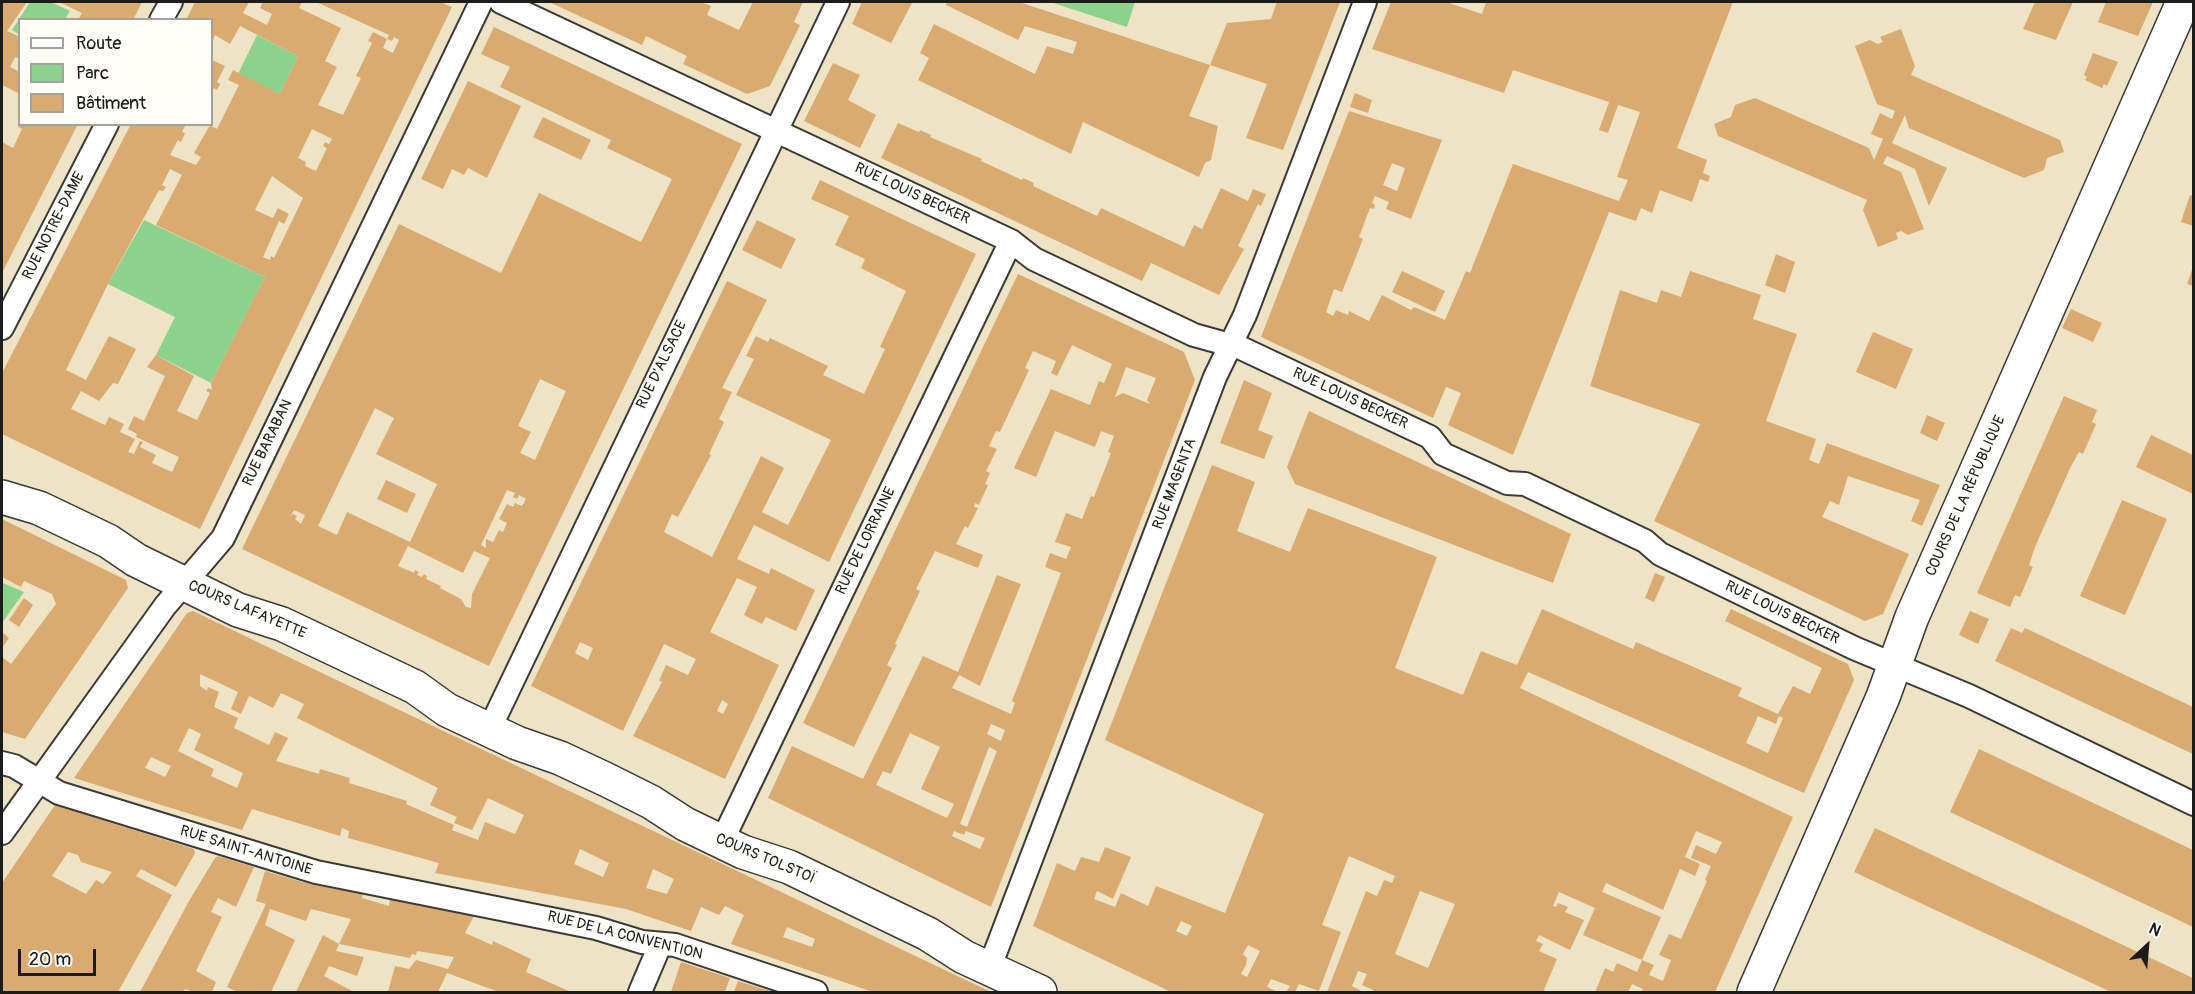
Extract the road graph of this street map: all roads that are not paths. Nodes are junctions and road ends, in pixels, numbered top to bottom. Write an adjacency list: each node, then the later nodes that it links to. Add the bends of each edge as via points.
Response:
1 (171, 2): 7 (street)
2 (501, 2): 9 (street, RUE LOUIS BECKER)
3 (838, 2): 9 (street, RUE D'ALSACE)
4 (1365, 2): 12 (street, RUE MAGENTA)
5 (2183, 2): 15 (main road, COURS DE LA RÉPUBLIQUE, via 1912,617)
6 (478, 8): 14 (street, RUE BARABAN, via 223,538)
7 (162, 18)
8 (106, 126): 11 (street, RUE NOTRE-DAME)
9 (775, 130): 10 (street, RUE LOUIS BECKER); 16 (street, RUE D'ALSACE)
10 (1011, 241): 12 (street, RUE LOUIS BECKER, via 1034,259 1205,340); 21 (street, RUE DE LORRAINE)
11 (2, 328)
12 (1230, 346): 15 (street, RUE LOUIS BECKER, via 1430,437 1443,454 1507,483 1525,484 1645,542 1660,554); 24 (street, RUE MAGENTA)
13 (2, 497): 14 (main road, COURS LAFAYETTE, via 39,508 108,541 136,560)
14 (194, 572): 16 (main road, COURS LAFAYETTE, via 238,610 282,624 405,682 447,710); 18 (street, RUE BARABAN)
15 (1896, 665): 19 (street, RUE LOUIS BECKER, via 1961,692); 28 (main road, COURS DE LA RÉPUBLIQUE)
16 (489, 730): 21 (main road, COURS TOLSTOÏ, via 607,780)
17 (2, 763): 18 (street, RUE SAINT-ANTOINE)
18 (38, 779): 20 (street, RUE BARABAN); 22 (street, RUE SAINT-ANTOINE, via 58,793 316,872)
19 (2193, 804)
20 (2, 833)
21 (722, 842): 24 (main road, COURS TOLSTOÏ, via 789,867 928,934)
22 (500, 908): 23 (street, RUE DE LA CONVENTION)
23 (660, 945): 25 (street); 26 (street, RUE DE LA CONVENTION, via 675,945)
24 (989, 969): 27 (main road, COURS TOLSTOÏ)
25 (640, 993)
26 (816, 993)
27 (1040, 993)
28 (1754, 993)

